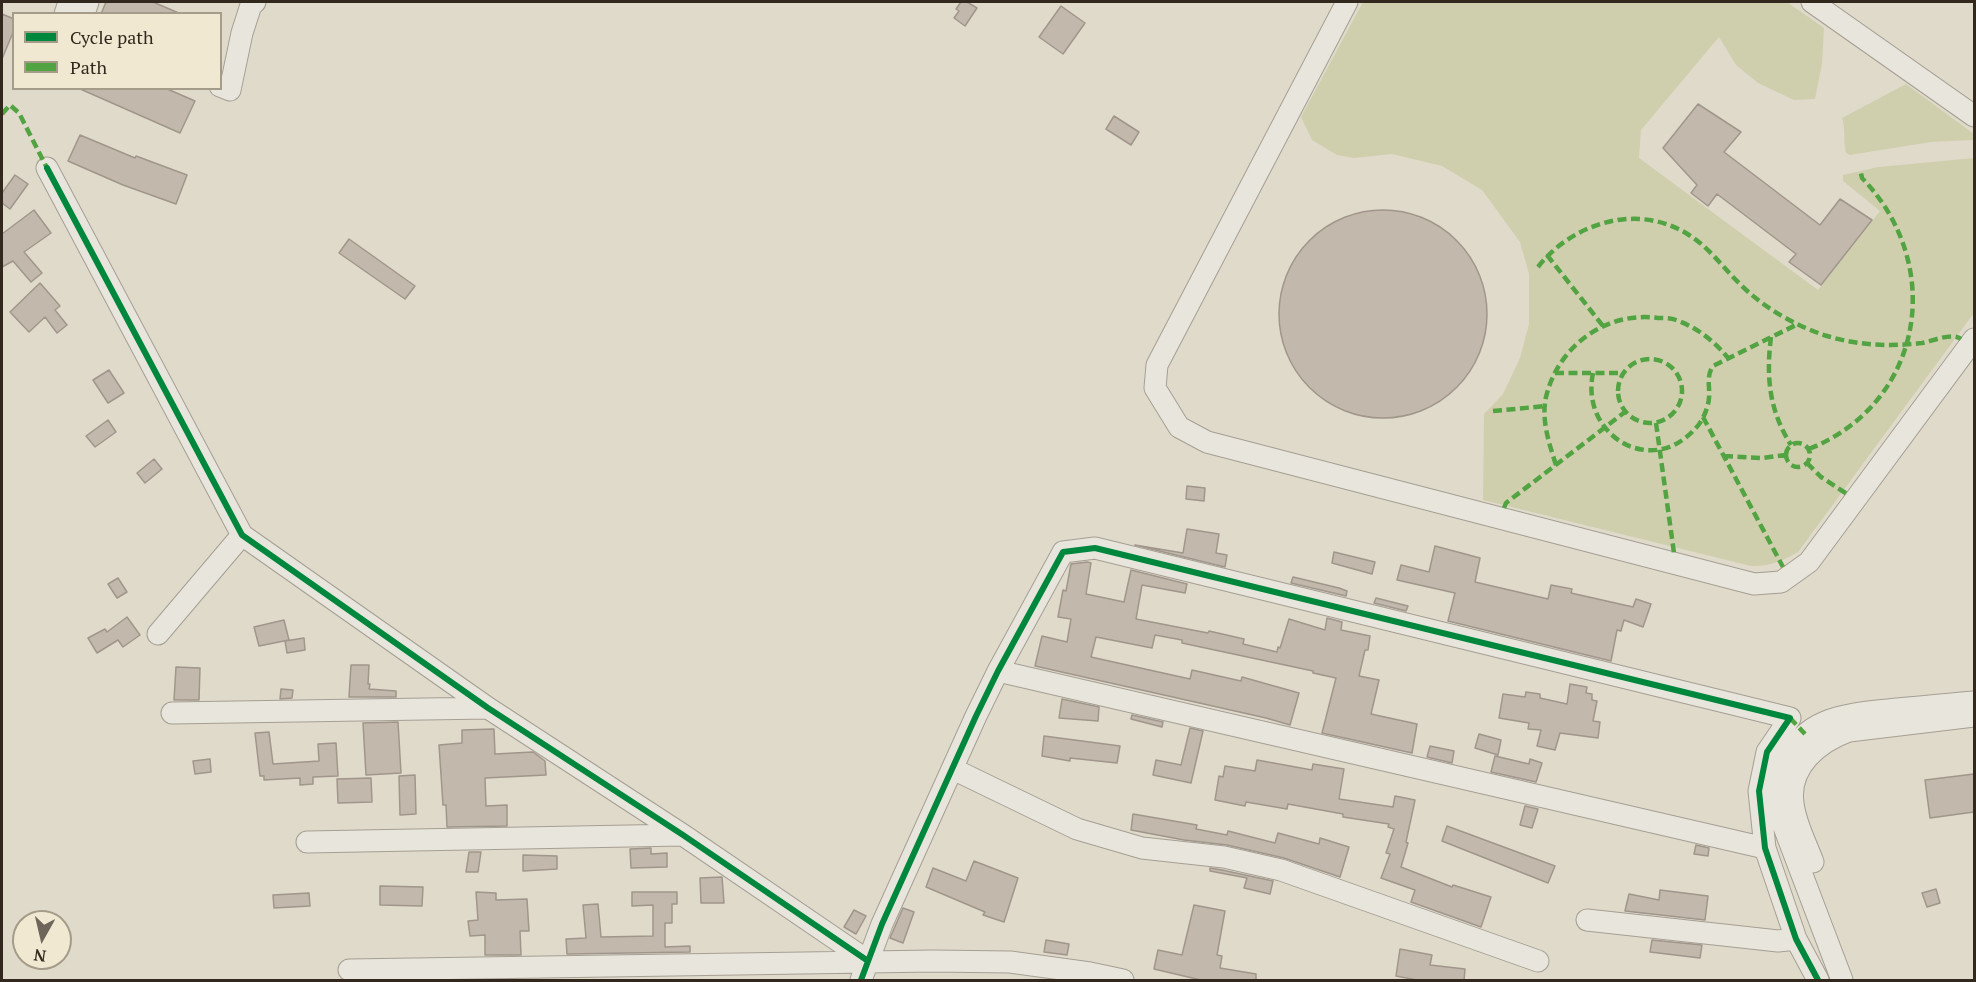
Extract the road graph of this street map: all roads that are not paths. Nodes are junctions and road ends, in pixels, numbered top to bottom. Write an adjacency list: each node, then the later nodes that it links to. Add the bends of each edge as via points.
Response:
1 (255, 2): 4 (street, via 242,33 230,90)
2 (1347, 2): 7 (street, via 1157,365 1155,388 1179,427 1207,442 1754,584 1781,582 1809,562)
3 (1812, 2): 5 (street)
4 (222, 87)
5 (1974, 116)
6 (47, 168): 8 (street)
7 (1974, 339)
8 (242, 535): 9 (street); 12 (street)
9 (158, 634)
10 (998, 671): 15 (street); 18 (street); 18 (street, via 1063,552 1095,548 1790,718 1767,752 1759,791)
11 (1974, 702): 26 (street, via 1845,715 1808,732 1788,756 1778,789 1778,807)
12 (488, 708): 13 (street); 16 (street)
13 (172, 713)
14 (1974, 716): 27 (street, via 1849,731 1818,746 1797,776 1793,790 1796,816)
15 (953, 769): 21 (street, via 1077,829 1142,848 1224,857 1281,870); 23 (street)
16 (682, 835): 17 (street); 23 (street)
17 (307, 842)
18 (1765, 848): 20 (street)
19 (1587, 920): 20 (street)
20 (1796, 939): 25 (street)
21 (1538, 961)
22 (349, 970): 23 (street)
23 (864, 971): 24 (street, via 1010,962)
24 (1123, 981)
25 (1818, 981)
26 (1842, 981)
27 (1857, 981)

